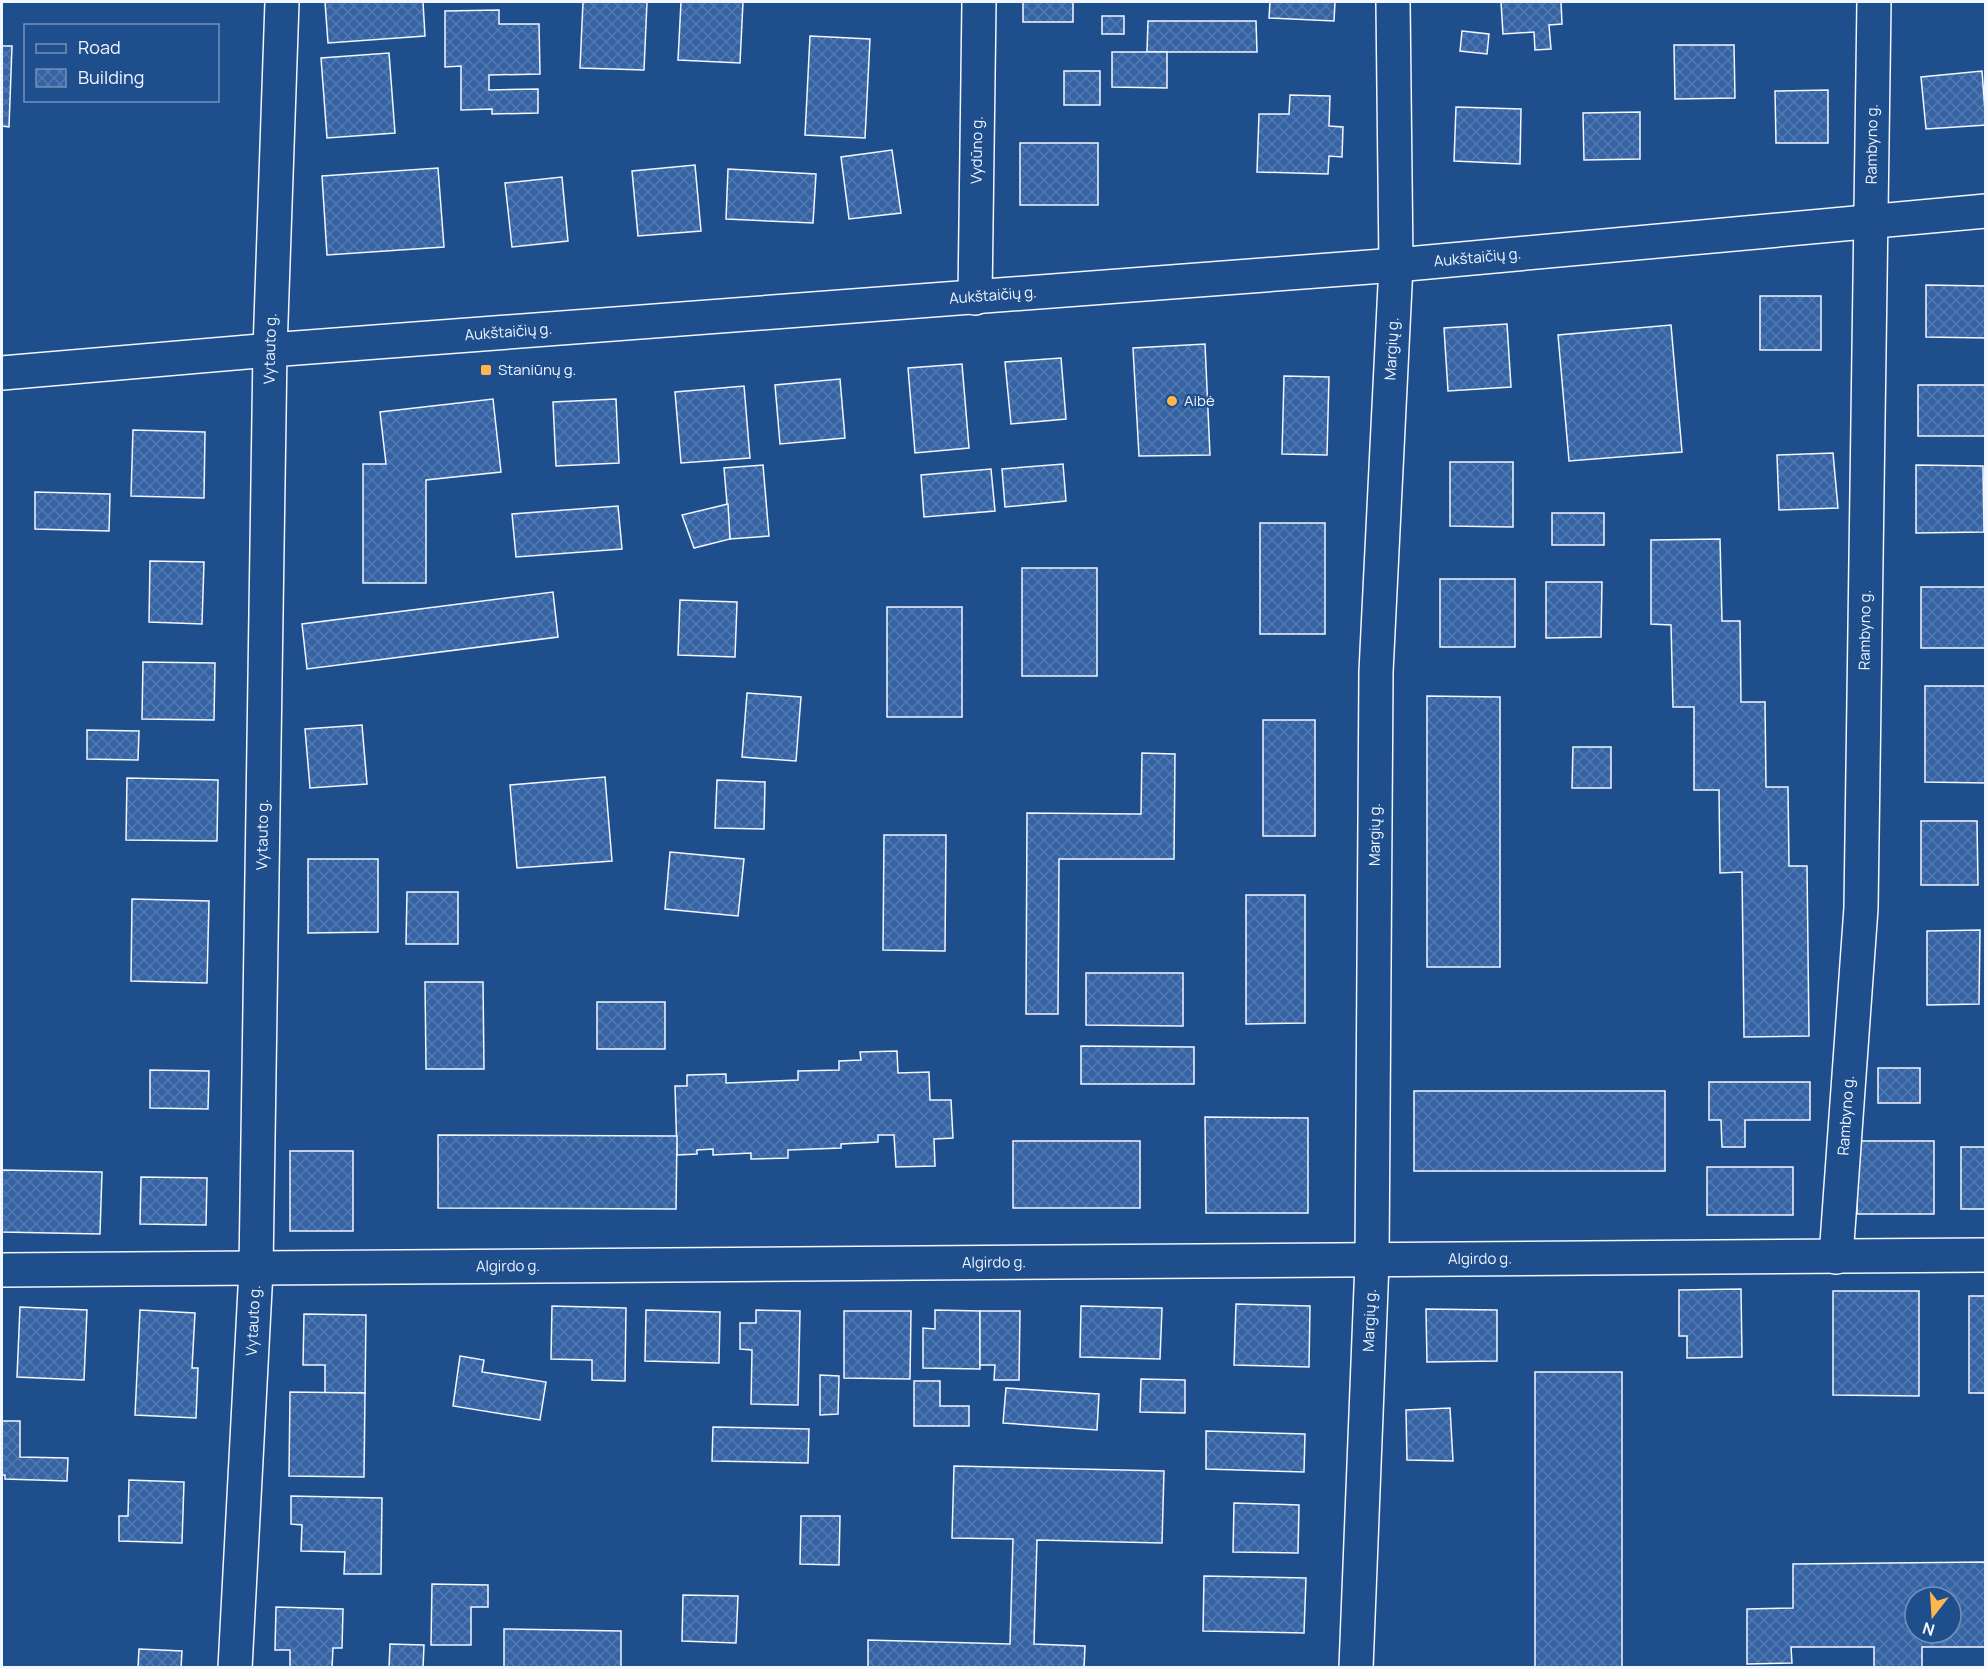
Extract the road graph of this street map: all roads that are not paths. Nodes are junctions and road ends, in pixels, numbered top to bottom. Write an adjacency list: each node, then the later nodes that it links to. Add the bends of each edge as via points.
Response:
1 (282, 2): 9 (street, Vytauto g.)
2 (979, 2): 8 (street, Vydūno g.)
3 (1393, 2): 7 (street, Margių g.)
4 (1874, 2): 6 (street, Rambyno g.)
5 (1986, 211): 6 (street, Aukštaičių g.)
6 (1870, 220): 7 (street, Aukštaičių g.); 12 (street, Rambyno g., via 1861,908)
7 (1396, 265): 8 (street, Aukštaičių g.); 13 (street, Margių g., via 1376,672)
8 (975, 298): 9 (street, Aukštaičių g.)
9 (270, 350): 10 (street, Aukštaičių g.); 15 (street, Vytauto g.)
10 (2, 373)
11 (1986, 1255): 12 (street, Algirdo g.)
12 (1836, 1257): 13 (street, Algirdo g.)
13 (1372, 1262): 15 (street, Algirdo g.); 17 (street, Margių g.)
14 (2, 1270): 15 (street, Algirdo g.)
15 (256, 1270): 16 (street, Vytauto g.)
16 (235, 1668)
17 (1356, 1668)

